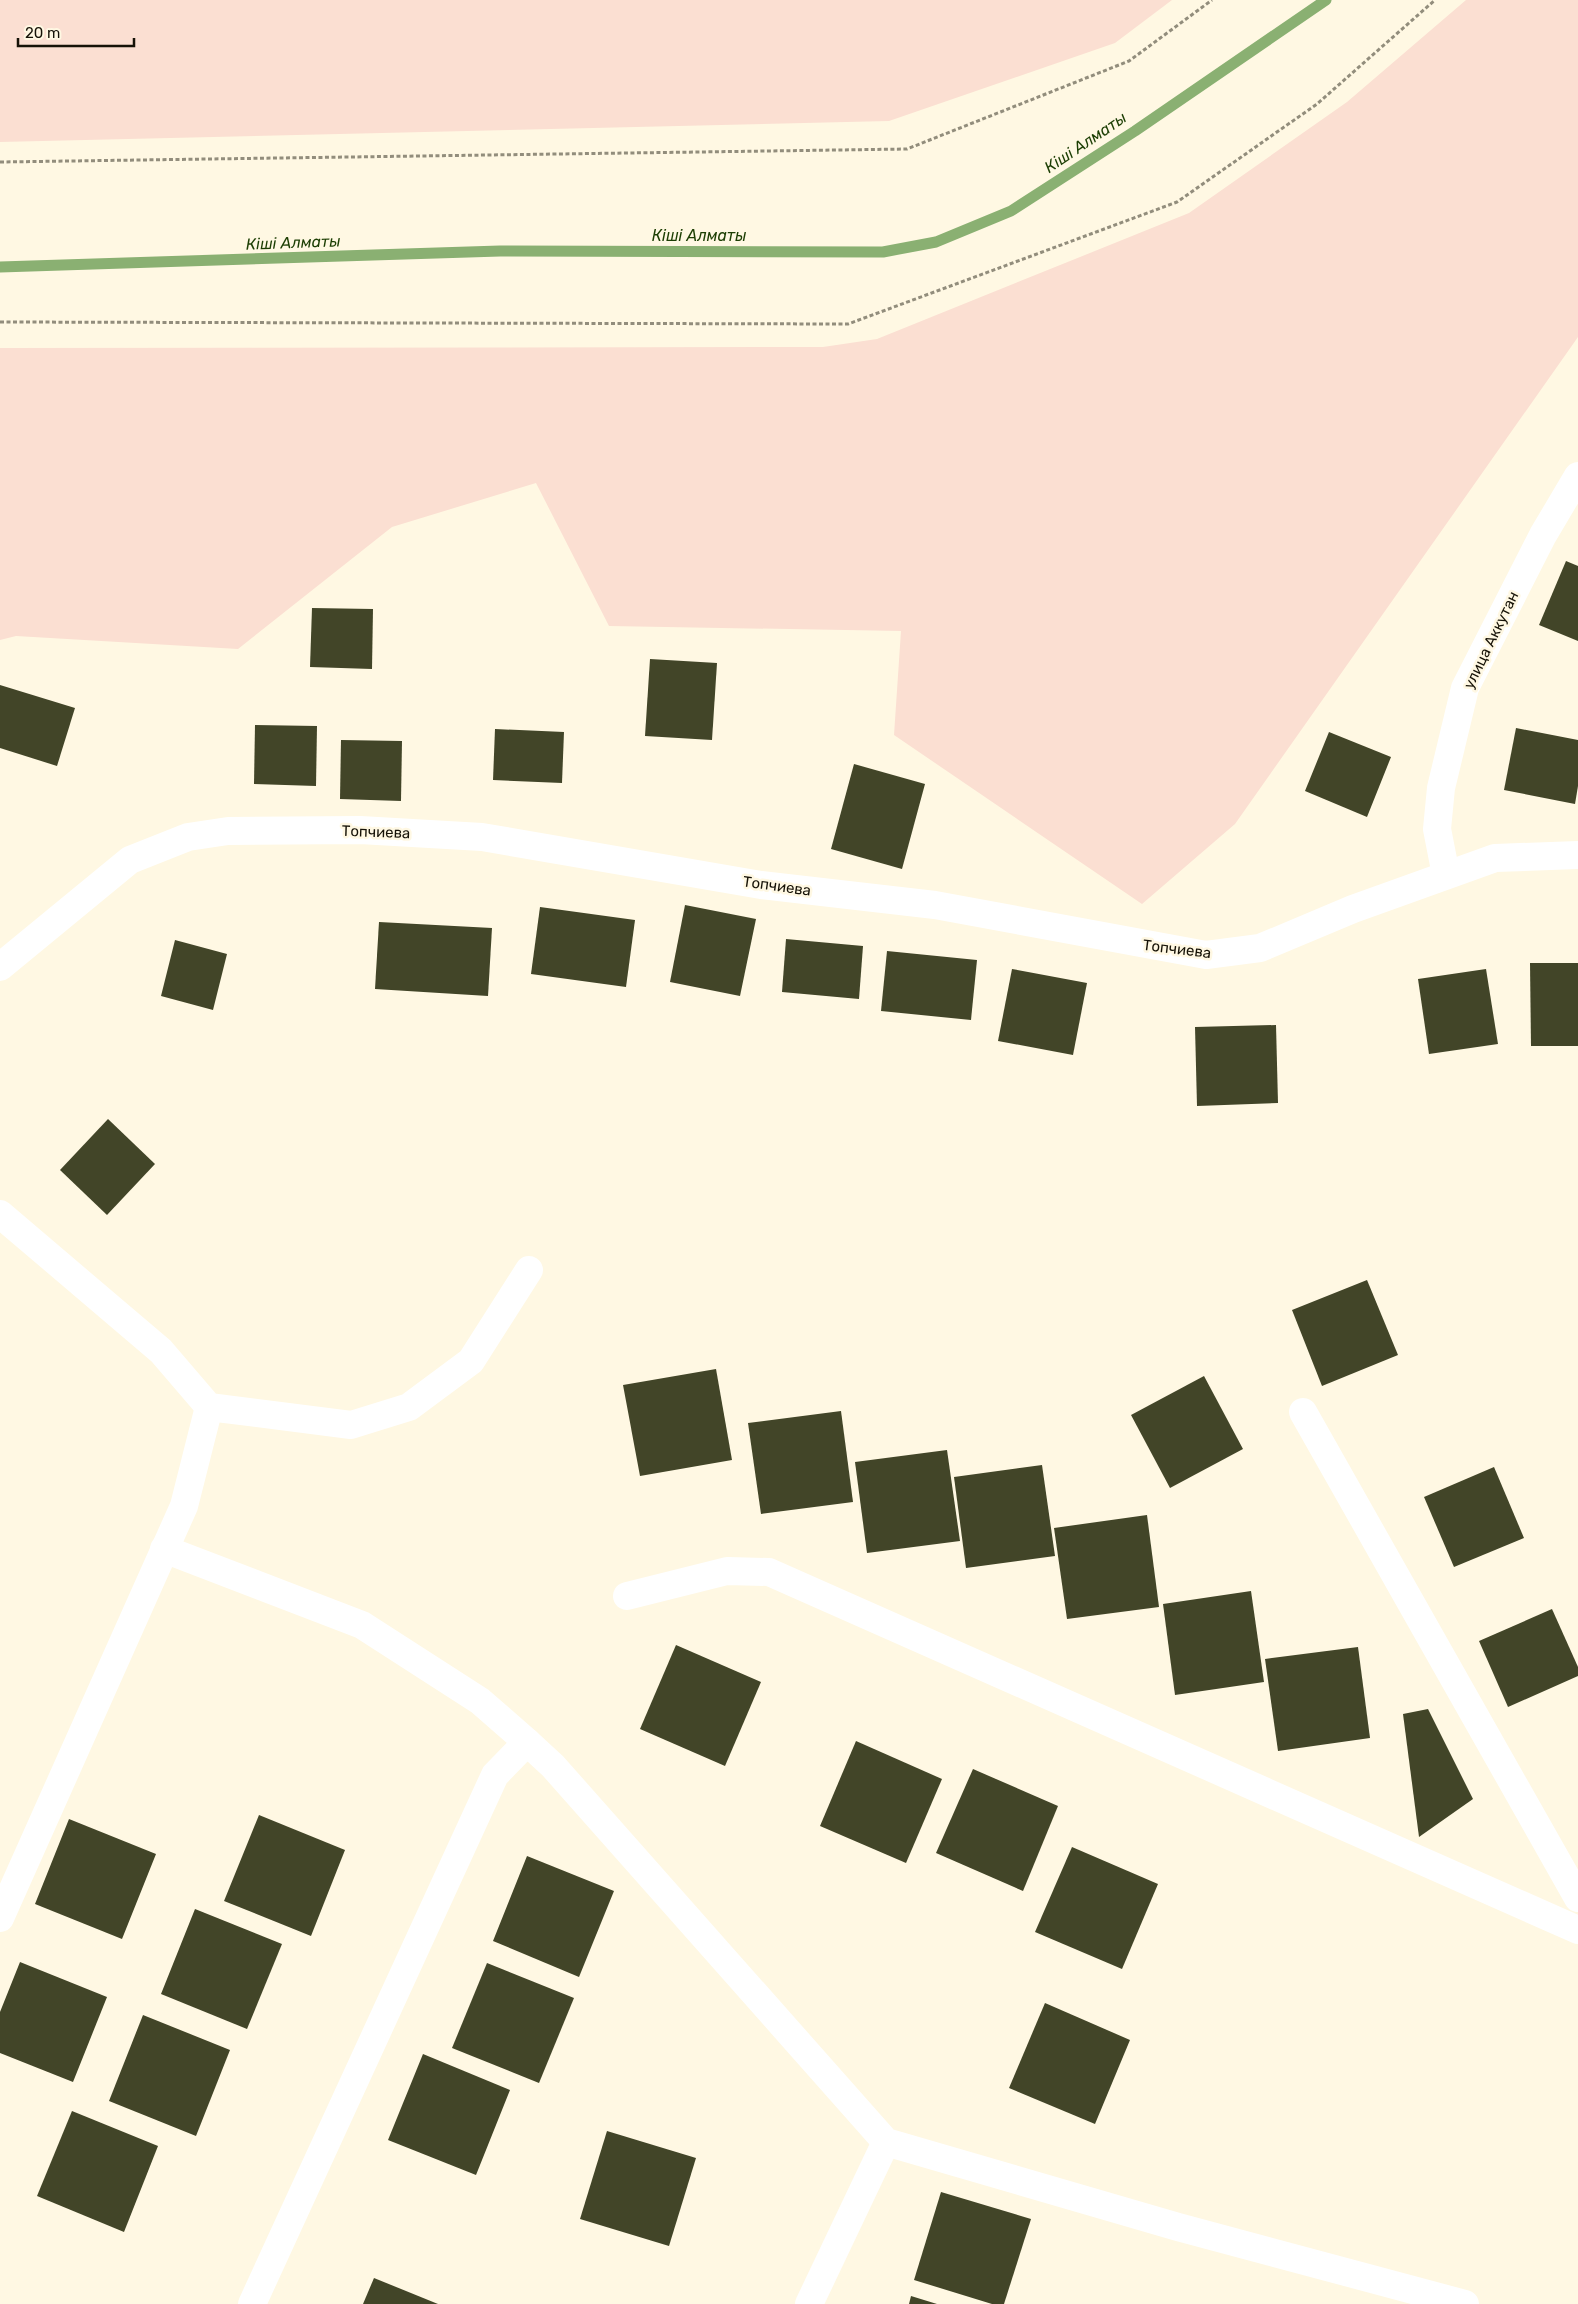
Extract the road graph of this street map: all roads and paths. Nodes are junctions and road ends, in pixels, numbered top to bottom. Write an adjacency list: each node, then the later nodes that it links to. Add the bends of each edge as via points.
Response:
1 (1212, 0): 3 (path, via 1129,61 907,149)
2 (1435, 0): 4 (path, via 1317,104 1177,202 848,324)
3 (0, 162)
4 (0, 322)
5 (1578, 476): 7 (street, улица Аккутан, via 1543,535 1465,688 1441,788 1437,829)
6 (1578, 856): 7 (street, Топчиева, via 1494,858)
7 (1446, 875): 8 (street, Топчиева, via 1260,948 1206,955 935,905 761,885 482,837 360,830 228,831 188,837 130,860)
8 (0, 967)
9 (0, 1214): 11 (street, via 161,1351)
10 (529, 1270): 11 (street, via 471,1360 408,1407 351,1425)
11 (208, 1407): 13 (street, via 184,1506)
12 (1303, 1412): 16 (street)
13 (164, 1549): 15 (street, via 362,1625 480,1701); 17 (street)
14 (627, 1596): 18 (street, via 727,1571 769,1572)
15 (527, 1742): 19 (street, via 553,1766); 20 (street, via 495,1775)
16 (1578, 1898)
17 (0, 1918)
18 (1578, 1930)
19 (886, 2142): 21 (street); 22 (street, via 1178,2227)
20 (252, 2304)
21 (809, 2304)
22 (1465, 2304)

